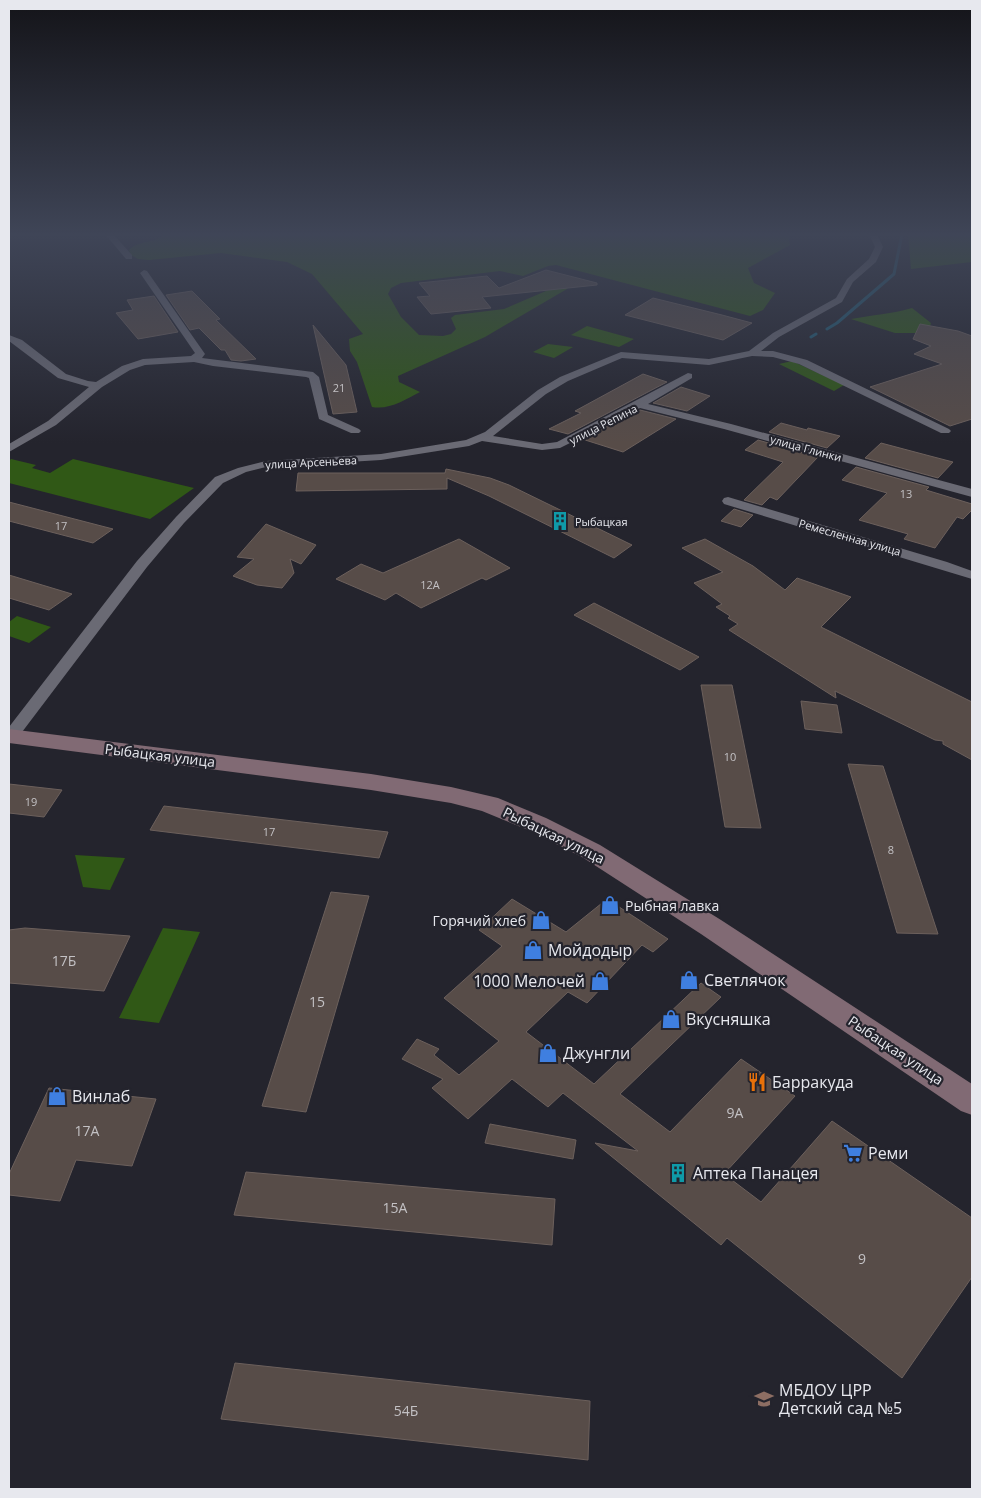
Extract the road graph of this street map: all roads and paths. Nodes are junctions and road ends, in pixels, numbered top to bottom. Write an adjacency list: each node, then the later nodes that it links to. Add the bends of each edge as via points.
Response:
1 (165, 304): 5 (street, via 200,354)
2 (832, 304): 4 (street, via 776,335)
3 (9, 338): 7 (street, via 18,341 71,381)
4 (752, 353): 10 (street, via 803,362); 11 (street, улица Арсеньева, via 709,362 621,355 578,372 542,392)
5 (194, 359): 7 (street, via 143,362); 9 (street, via 213,364 309,374 314,377 323,417)
6 (688, 376): 8 (street, улица Репина)
7 (98, 385): 12 (street, via 52,423)
8 (638, 405): 11 (street, улица Репина, via 560,445 542,447); 13 (street, улица Глинки)
9 (355, 431)
10 (944, 431)
11 (481, 438): 16 (street, улица Арсеньева, via 449,447 381,457 259,466 219,480 142,564)
12 (9, 450)
13 (972, 493)
14 (728, 501): 15 (street, Ремесленная улица)
15 (972, 575)
16 (9, 736): 17 (main road, Рыбацкая улица, via 371,782 489,804 591,851)
17 (972, 1101)

